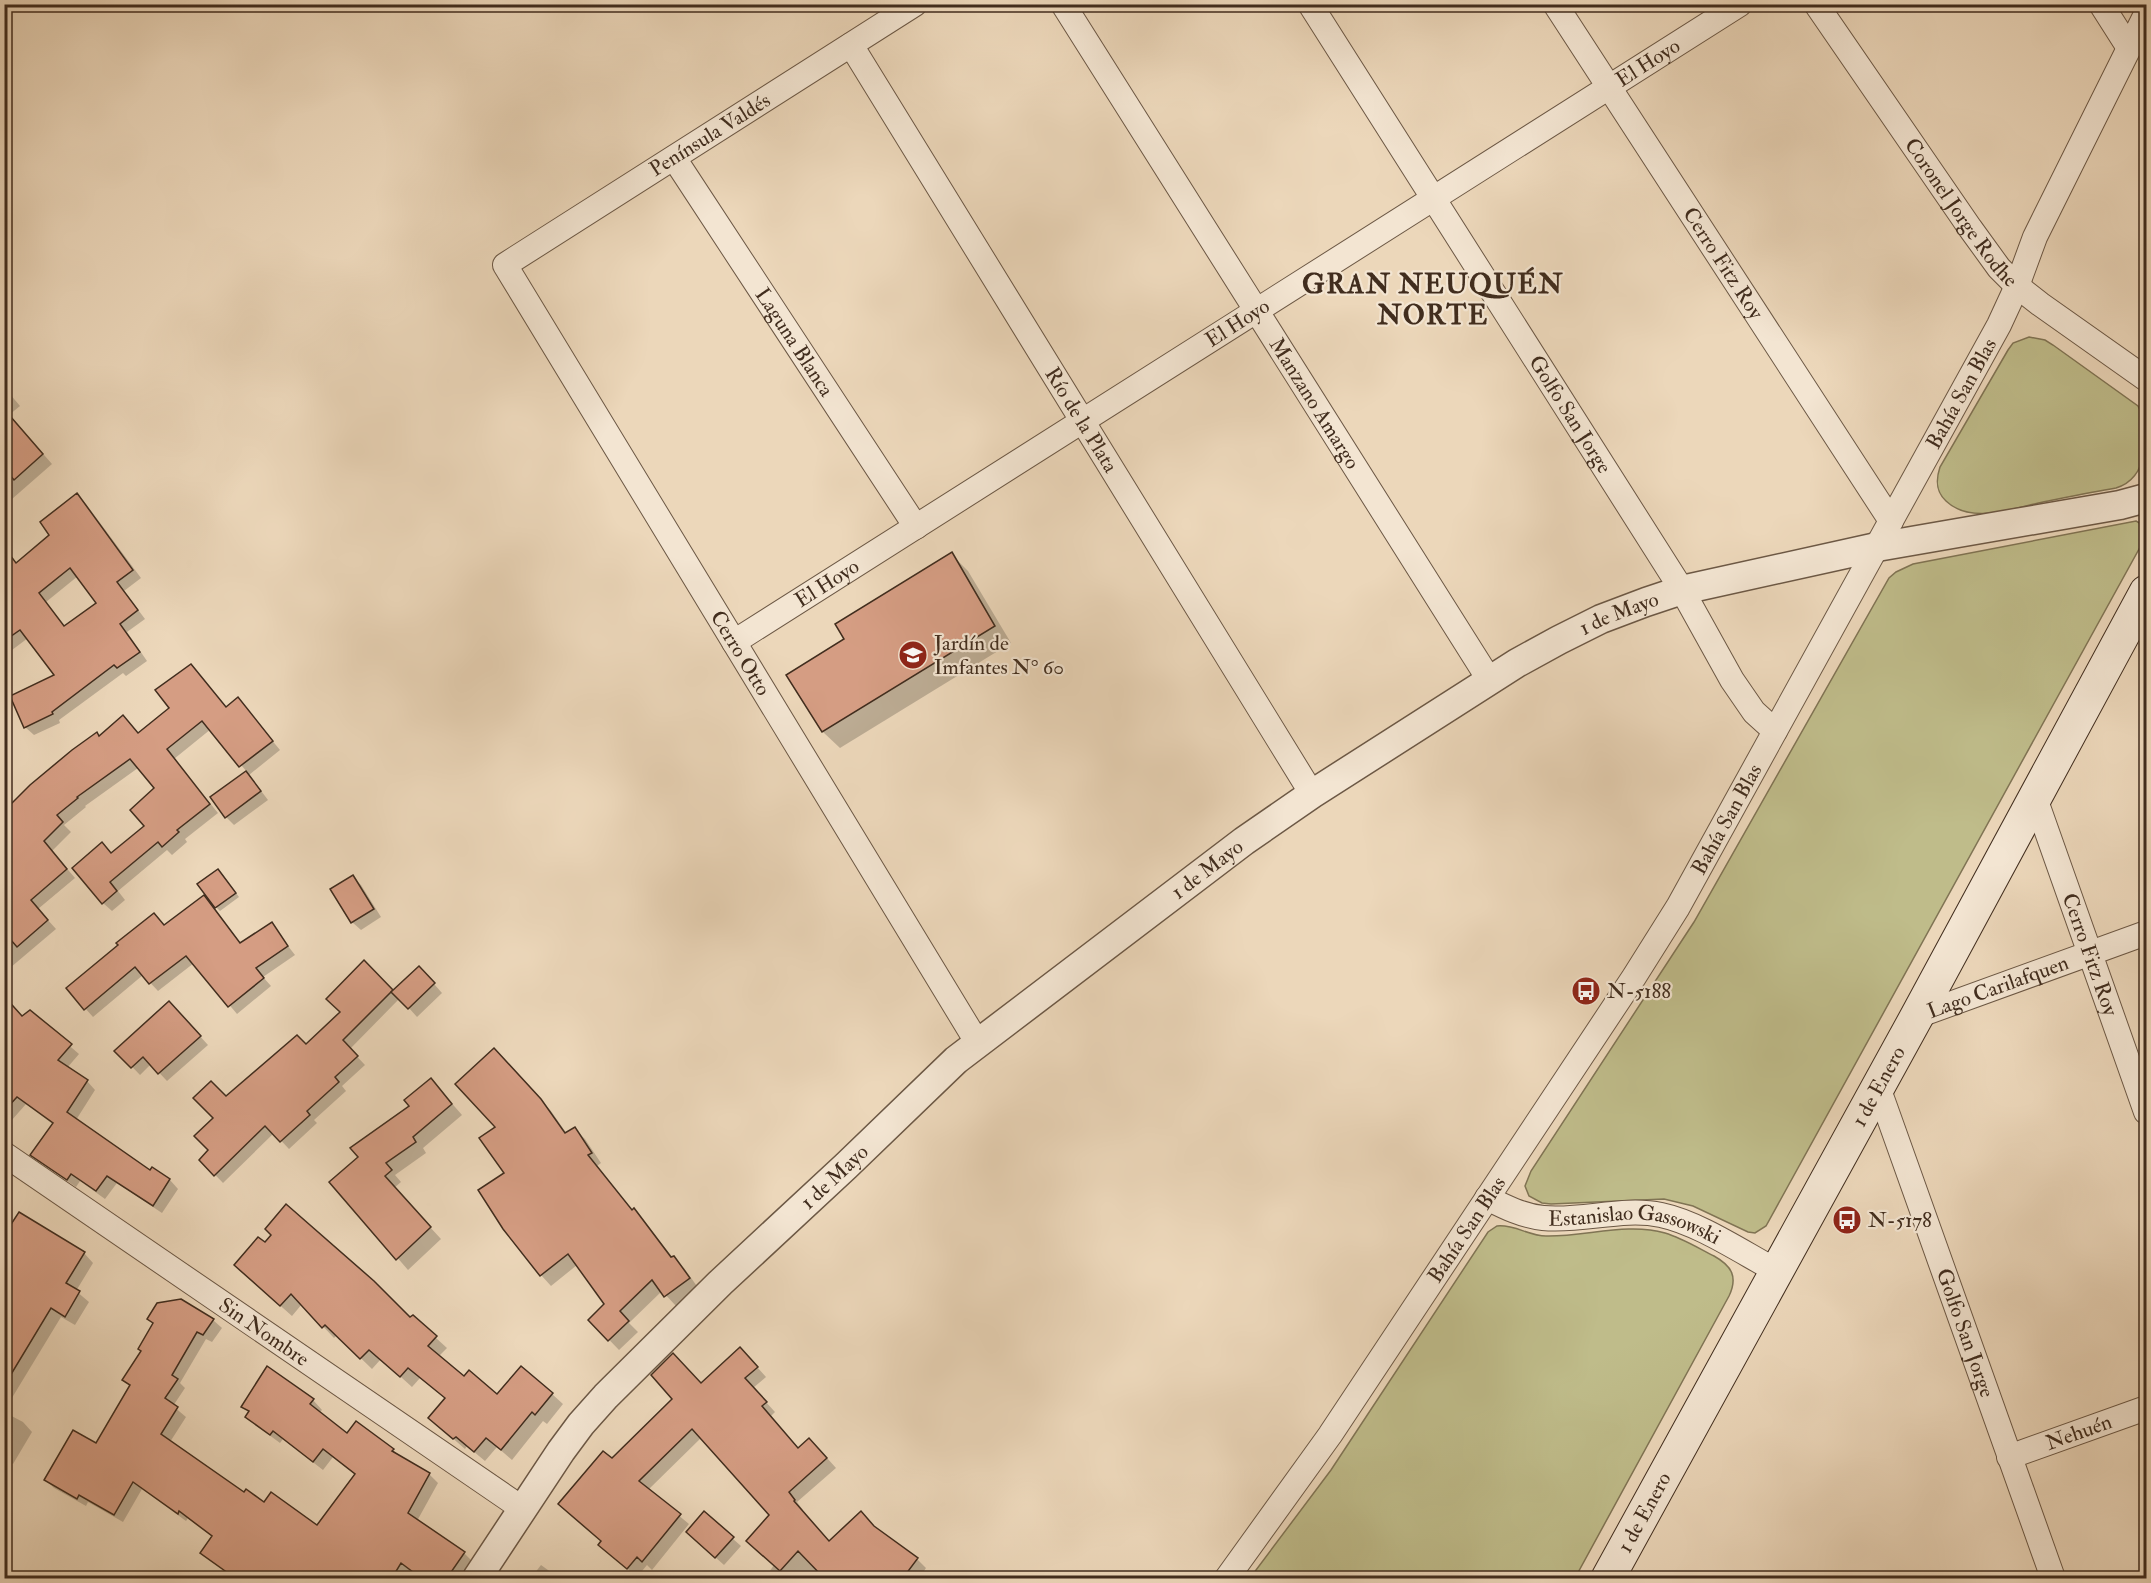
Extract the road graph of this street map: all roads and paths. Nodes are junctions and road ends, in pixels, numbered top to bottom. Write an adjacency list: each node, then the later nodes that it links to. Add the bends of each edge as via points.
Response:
1 (915, 4): 9 (street, Península Valdés)
2 (1063, 4): 16 (street, Manzano Amargo)
3 (1311, 4): 13 (street, Golfo San Jorge)
4 (1555, 4): 11 (street, Cerro Fitz Roy)
5 (1740, 4): 11 (street, El Hoyo)
6 (1816, 4): 15 (street, Coronel Jorge Rodhe, via 1983,248)
7 (2101, 4): 10 (street)
8 (2146, 14): 10 (street, Bahía San Blas)
9 (851, 45): 12 (street, Península Valdés); 18 (street, Río de la Plata)
10 (2129, 48): 15 (street, Bahía San Blas, via 2035,237)
11 (1608, 88): 13 (street, El Hoyo); 20 (street, Cerro Fitz Roy)
12 (674, 158): 14 (street, Península Valdés); 21 (street, Laguna Blanca)
13 (1433, 199): 16 (street, El Hoyo); 23 (street, Golfo San Jorge)
14 (505, 265): 25 (street, Cerro Otto)
15 (2017, 286): 17 (street, Coronel Jorge Rodhe); 20 (street, Bahía San Blas)
16 (1256, 311): 18 (street, El Hoyo); 26 (street, Manzano Amargo)
17 (2146, 379)
18 (1083, 421): 21 (street, El Hoyo); 28 (street, Río de la Plata)
19 (2146, 498): 22 (street, 1 de Mayo)
20 (1891, 521): 22 (street, Bahía San Blas)
21 (916, 527): 25 (street, El Hoyo)
22 (1877, 547): 23 (street, 1 de Mayo); 27 (street, Bahía San Blas)
23 (1682, 590): 26 (street, 1 de Mayo, via 1601,620); 27 (street, Golfo San Jorge, via 1732,680 1754,712)
24 (2146, 592): 29 (main road, 1 de Enero)
25 (734, 642): 33 (street, Cerro Otto)
26 (1490, 681): 28 (street, 1 de Mayo)
27 (1775, 731): 37 (street, Bahía San Blas, via 1678,907)
28 (1312, 794): 33 (street, 1 de Mayo)
29 (2035, 798): 31 (street, Cerro Fitz Roy); 32 (main road, 1 de Enero)
30 (2146, 933): 31 (street, Lago Carilafquen)
31 (2090, 954): 32 (street, Lago Carilafquen); 35 (street, Cerro Fitz Roy)
32 (1917, 1016): 34 (main road, 1 de Enero)
33 (977, 1042): 41 (street, 1 de Mayo, via 720,1282 606,1396 561,1451)
34 (1878, 1087): 38 (main road, 1 de Enero); 40 (street, Golfo San Jorge)
35 (2146, 1112)
36 (4, 1154): 41 (street, Sin Nombre)
37 (1487, 1198): 38 (street, Estanislao Gassowski, via 1542,1218 1660,1215 1693,1227); 43 (street, Bahía San Blas, via 1330,1435)
38 (1777, 1270): 44 (main road, 1 de Enero)
39 (2146, 1408): 40 (street, Nehuén)
40 (2009, 1457): 45 (street, Golfo San Jorge)
41 (523, 1509): 42 (street, 1 de Mayo)
42 (477, 1578)
43 (1227, 1578)
44 (1608, 1578)
45 (2053, 1578)

